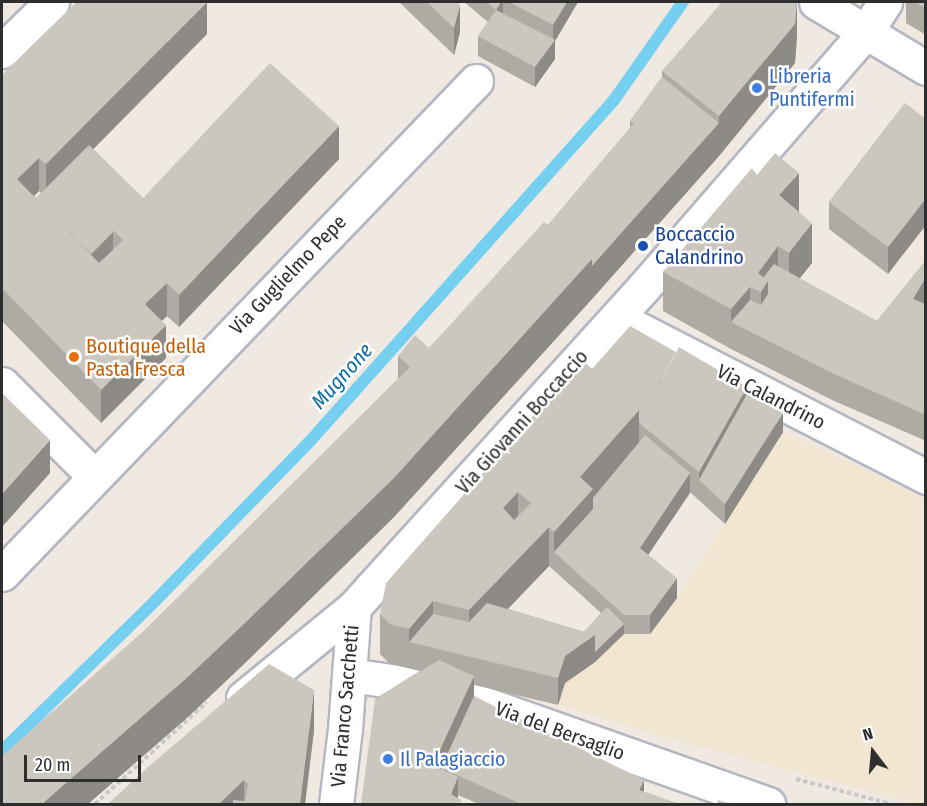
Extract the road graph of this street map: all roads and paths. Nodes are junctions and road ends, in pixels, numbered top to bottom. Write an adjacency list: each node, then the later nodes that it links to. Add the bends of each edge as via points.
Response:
1 (52, 2): 5 (street)
2 (816, 2): 4 (street)
3 (885, 2): 4 (street, Via Giovanni Boccaccio)
4 (865, 33): 6 (street); 8 (street, Via Giovanni Boccaccio)
5 (2, 51)
6 (926, 68)
7 (476, 81): 10 (street, Via Guglielmo Pepe)
8 (617, 318): 11 (street, Via Calandrino); 13 (street, Via Giovanni Boccaccio)
9 (2, 384): 10 (street)
10 (94, 476): 12 (street, Via Guglielmo Pepe)
11 (926, 477)
12 (2, 574)
13 (354, 607): 14 (street, Via Franco Sacchetti); 15 (street, Via Giovanni Boccaccio)
14 (349, 675): 16 (street, Via Franco Sacchetti); 17 (street, Via del Bersaglio, via 427,686 460,695)
15 (219, 720)
16 (336, 804)
17 (768, 804)

